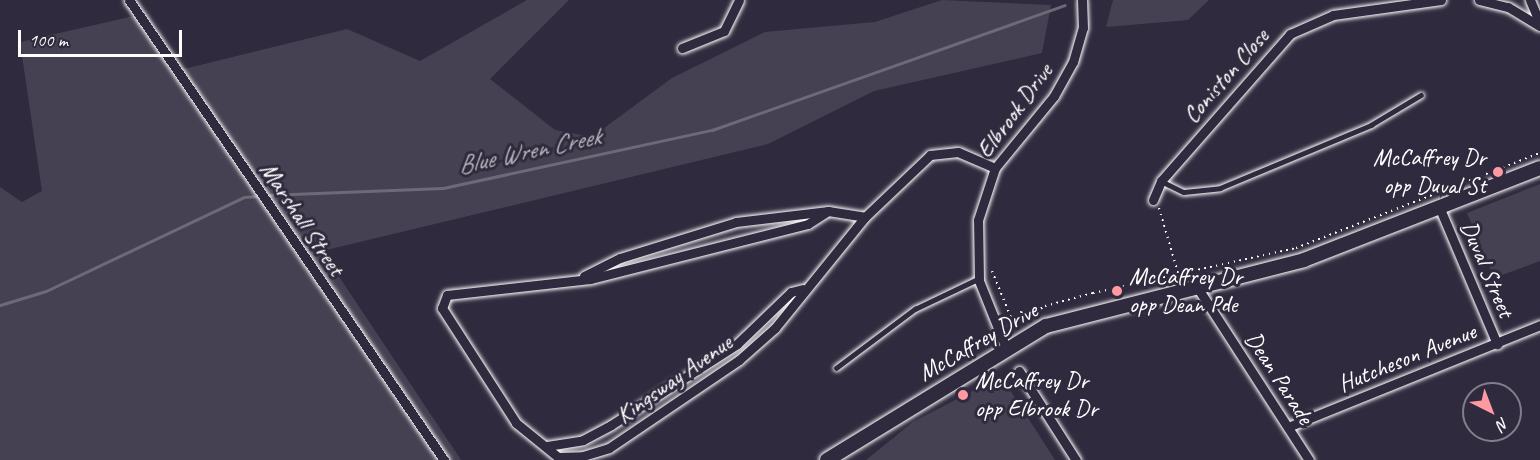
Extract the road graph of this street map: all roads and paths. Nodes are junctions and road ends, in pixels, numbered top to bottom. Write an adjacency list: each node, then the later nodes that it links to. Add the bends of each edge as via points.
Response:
1 (129, 0): 33 (street, Marshall Street)
2 (740, 0): 8 (street, via 724,31)
3 (1082, 0): 11 (street, Elbrook Drive, via 1079,45 1065,79)
4 (1441, 0): 13 (street, Coniston Close, via 1333,15 1290,34)
5 (1479, 0): 7 (street, via 1508,7)
6 (1530, 0): 7 (street)
7 (1540, 25)
8 (682, 48)
9 (1421, 95): 13 (lane, via 1371,125 1220,188 1184,192)
10 (1540, 153): 19 (path, via 1296,248)
11 (995, 168): 17 (street, Kingsway Avenue, via 958,152 936,153); 20 (street, Elbrook Drive, via 978,220)
12 (1540, 168): 15 (main road, McCaffrey Drive)
13 (1161, 182): 14 (street, Coniston Close)
14 (1153, 200): 19 (path, via 1164,213)
15 (1440, 209): 22 (main road, McCaffrey Drive, via 1304,260); 27 (street, Duval Street)
16 (828, 211): 17 (street, Kingsway Avenue); 21 (street, Kingsway Avenue, via 808,224); 21 (street, Kingsway Avenue, via 736,222 620,258)
17 (865, 217): 23 (street, Kingsway Avenue)
18 (992, 271): 24 (path)
19 (1178, 273): 24 (path, via 1045,306)
20 (978, 279): 28 (street, Elbrook Drive); 29 (lane, via 915,309)
21 (568, 283): 32 (street, Kingsway Avenue, via 447,295 442,309 516,423)
22 (1197, 287): 28 (main road, McCaffrey Drive, via 1080,315); 31 (street, Dean Parade)
23 (803, 289): 32 (street, Kingsway Avenue, via 791,292 737,344 610,424 583,440); 32 (street, Kingsway Avenue, via 775,328 739,360 609,448 558,457)
24 (1014, 325): 26 (path)
25 (1540, 325): 27 (street, Hutcheson Avenue)
26 (1010, 327)
27 (1497, 344): 31 (street, Hutcheson Avenue)
28 (1006, 348): 34 (main road, McCaffrey Drive)
29 (836, 368)
30 (1019, 371): 35 (street)
31 (1288, 426): 36 (street, Dean Parade)
32 (547, 446)
33 (444, 460)
34 (827, 460)
35 (1076, 460)
36 (1309, 460)

